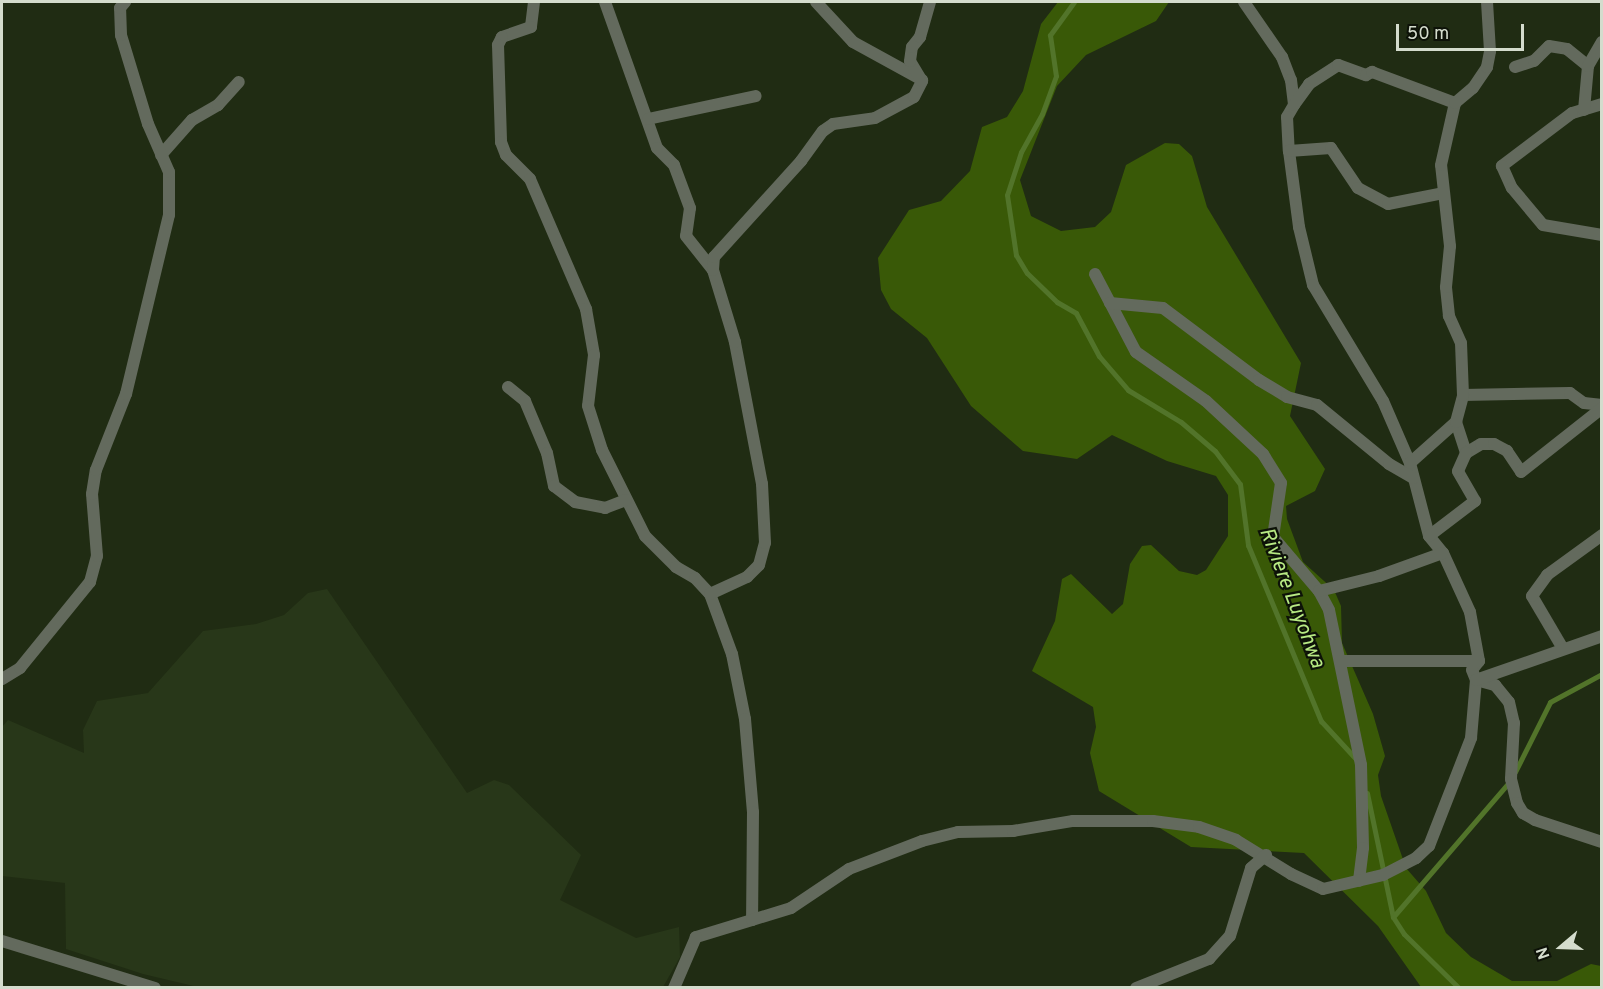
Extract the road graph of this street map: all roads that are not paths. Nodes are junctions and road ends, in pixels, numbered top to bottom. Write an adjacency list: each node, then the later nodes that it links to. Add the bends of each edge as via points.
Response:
1 (534, 2): 33 (street, via 531,27 502,37 498,45 501,142 506,155 530,179 586,309 594,355 588,406 602,450)
2 (605, 2): 18 (street)
3 (816, 2): 11 (street, via 852,42)
4 (930, 2): 11 (street, via 910,61)
5 (1244, 2): 15 (street, via 1282,57 1291,80)
6 (1487, 2): 14 (street, via 1490,51 1486,67 1473,88)
7 (120, 4): 20 (street, via 121,35)
8 (1602, 42): 9 (street)
9 (1588, 66): 10 (street, via 1567,49 1549,46 1534,62); 17 (street)
10 (1515, 67)
11 (922, 81): 23 (street, via 914,97 900,107 875,118 833,124 823,132 721,248 714,257)
12 (239, 82): 20 (street, via 218,105 192,120)
13 (756, 96): 18 (street)
14 (1455, 103): 15 (street, via 1372,72 1366,75 1338,65 1309,84); 21 (street, via 1443,142)
15 (1294, 105): 19 (street, via 1287,117)
16 (1602, 105): 17 (street)
17 (1584, 110): 22 (street, via 1572,113 1502,166 1512,188 1543,225)
18 (648, 119): 23 (street, via 657,148 674,165 690,208 686,236)
19 (1289, 151): 21 (street, via 1331,148 1339,154 1358,188 1388,204); 31 (street, via 1299,227 1313,285 1383,401)
20 (161, 155): 43 (street, via 169,172 169,215 126,394 96,470 92,494 97,556 90,582 20,668)
21 (1443, 193): 27 (street, via 1450,246 1446,286 1449,316 1461,344)
22 (1602, 235)
23 (712, 270): 38 (street, via 735,342 762,484 765,543 759,565 747,577)
24 (1095, 273): 25 (street)
25 (1110, 303): 32 (street, via 1163,308 1287,398 1317,405 1389,464); 37 (street, via 1136,352 1206,401 1263,454 1281,483 1273,537)
26 (508, 387): 33 (street, via 525,401 547,453 554,486 574,502 605,508)
27 (1463, 395): 28 (street, via 1570,393 1584,403); 29 (street)
28 (1602, 407): 30 (street, via 1521,472 1507,451 1494,444 1481,444)
29 (1456, 422): 30 (street); 31 (street)
30 (1466, 453): 35 (street, via 1458,471 1475,501)
31 (1410, 463): 32 (street)
32 (1413, 478): 35 (street)
33 (626, 500): 38 (street, via 645,536 659,552)
34 (1602, 535): 40 (street, via 1547,575 1532,596)
35 (1429, 536): 36 (street)
36 (1443, 553): 37 (street, via 1379,576); 41 (street, via 1470,612)
37 (1319, 591): 42 (street, via 1329,610)
38 (710, 594): 48 (street, via 728,643 745,719 753,802)
39 (1602, 636): 40 (street)
40 (1562, 647): 44 (street)
41 (1479, 661): 42 (street); 44 (street, via 1472,670)
42 (1340, 662): 47 (street, via 1361,765 1363,848)
43 (2, 679)
44 (1476, 680): 45 (street, via 1495,686 1509,702 1514,723 1511,779 1523,813); 47 (street, via 1471,738 1429,846 1416,858 1383,875)
45 (1602, 842)
46 (1266, 855): 47 (street, via 1291,874 1323,889); 48 (street, via 1198,827 1153,821 1073,821 1012,831 958,832 877,856 849,869 791,908); 52 (street, via 1251,868 1230,936 1209,959)
47 (1359, 881)
48 (752, 920): 51 (street, via 696,937)
49 (2, 941): 50 (street)
50 (155, 987)
51 (674, 987)
52 (1136, 987)

